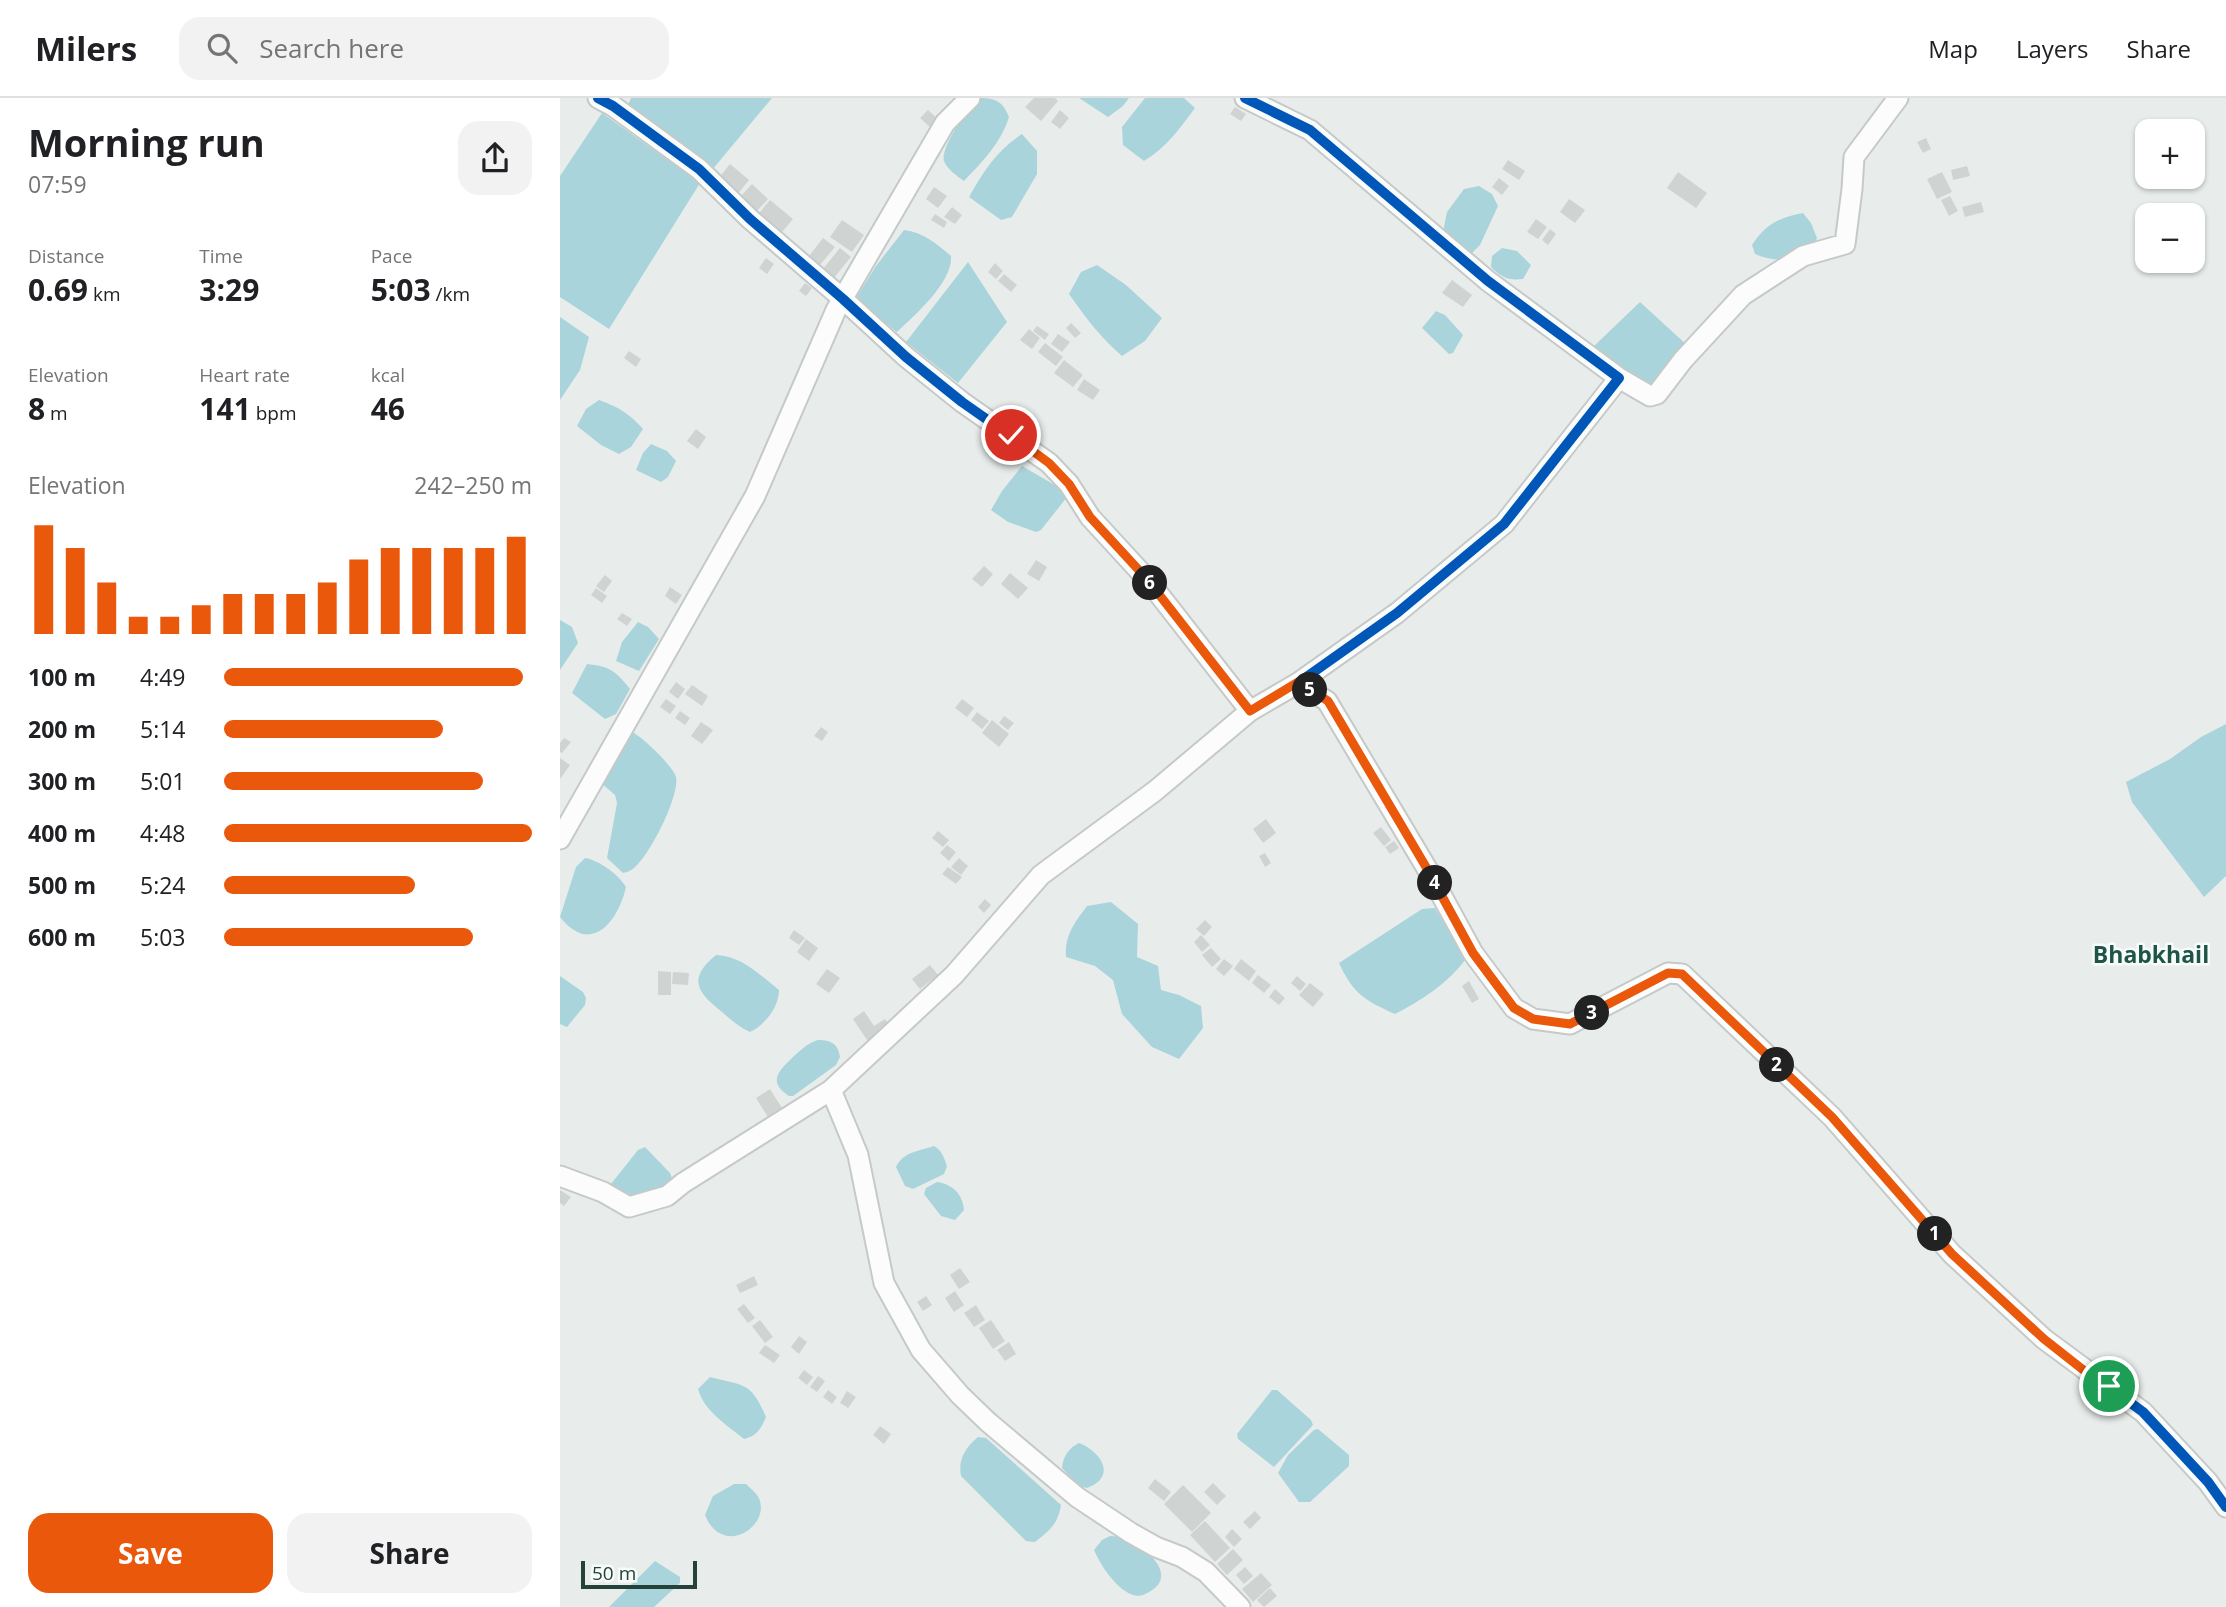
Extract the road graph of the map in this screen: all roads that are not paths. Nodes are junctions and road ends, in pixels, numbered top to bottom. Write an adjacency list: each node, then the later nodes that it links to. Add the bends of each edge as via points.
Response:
1 (598, 98): 5 (street, via 699,169)
2 (970, 98): 5 (street, via 945,123)
3 (1245, 98): 6 (street, via 1310,130 1488,281)
4 (1898, 98): 6 (street, via 1854,157 1845,244 1803,256 1742,295 1657,394 1650,396)
5 (843, 299): 8 (street, via 905,357 1049,463); 9 (street, via 755,496)
6 (1619, 378): 7 (street, via 1504,524 1397,613)
7 (1298, 682): 8 (street); 12 (street, via 1328,701 1473,953 1514,1008 1533,1019 1570,1024 1668,973 1682,974 1832,1117 1952,1254 2044,1339 2143,1412)
8 (1250, 711): 10 (street, via 1155,791 1041,875 954,975)
9 (560, 839)
10 (831, 1090): 11 (street, via 667,1196 629,1207); 13 (street, via 858,1155 884,1283 922,1350 988,1422 1077,1497 1130,1533 1206,1572)
11 (560, 1176)
12 (2226, 1507)
13 (1240, 1607)

